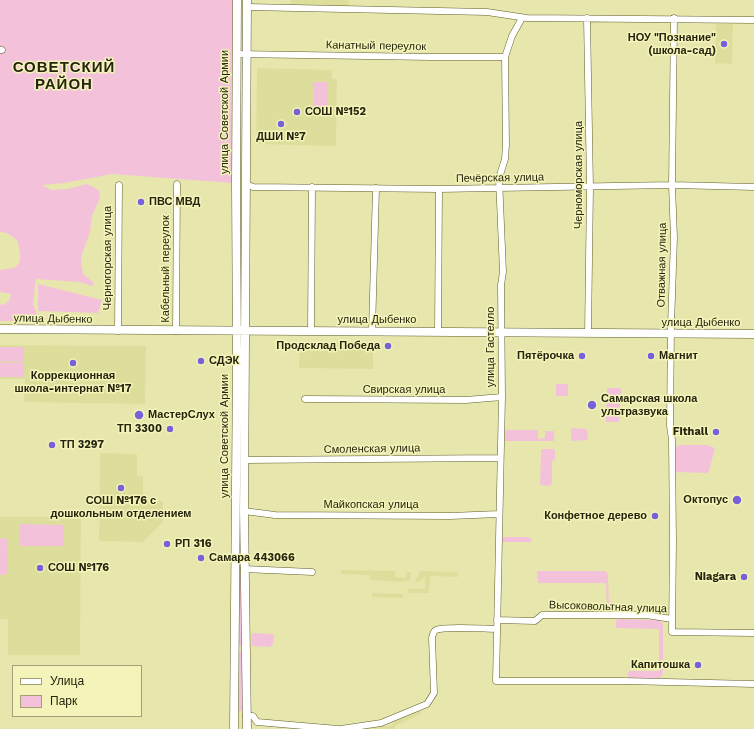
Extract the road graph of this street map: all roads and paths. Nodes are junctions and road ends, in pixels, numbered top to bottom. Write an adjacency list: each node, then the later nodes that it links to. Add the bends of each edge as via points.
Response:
1 (237, 0): 7 (main road, улица Советской Армии)
2 (247, 3): 3 (street, via 487,12); 8 (main road, улица Советской Армии)
3 (522, 18): 4 (street); 9 (street, улица Гастелло)
4 (587, 18): 5 (street); 19 (street, Черноморская улица)
5 (674, 18): 6 (street); 14 (street, Отважная улица)
6 (754, 20)
7 (236, 54): 8 (street, Канатный переулок); 11 (main road, улица Советской Армии)
8 (246, 54): 9 (street, Канатный переулок); 12 (main road, улица Советской Армии)
9 (505, 57): 18 (street, улица Гастелло, via 506,145 499,178)
10 (177, 184): 24 (street, Кабельный переулок)
11 (236, 184): 12 (main road); 22 (main road, улица Советской Армии)
12 (246, 184): 16 (street, Печёрская улица, via 253,187); 22 (main road, улица Советской Армии)
13 (118, 185): 23 (street, Черногорская улица)
14 (672, 186): 15 (street, Печёрская улица); 19 (street, Печёрская улица); 30 (street, Отважная улица, via 674,238)
15 (754, 186)
16 (312, 187): 17 (street, Печёрская улица); 25 (street)
17 (376, 188): 20 (street, Печёрская улица); 26 (street)
18 (500, 188): 19 (street, Печёрская улица); 20 (street, Печёрская улица); 28 (street, улица Гастелло)
19 (590, 188): 29 (street, Черноморская улица)
20 (439, 189): 27 (street)
21 (0, 329): 23 (main road, улица Дыбенко)
22 (241, 330): 24 (main road, улица Дыбенко); 25 (main road, улица Дыбенко); 35 (main road, улица Советской Армии); 39 (main road, улица Советской Армии)
23 (118, 331): 24 (main road, улица Дыбенко)
24 (176, 331)
25 (311, 331): 26 (main road, улица Дыбенко)
26 (372, 331): 27 (main road, улица Дыбенко)
27 (438, 332): 28 (main road, улица Дыбенко)
28 (502, 332): 29 (main road, улица Дыбенко); 32 (street, улица Гастелло)
29 (588, 333): 30 (main road, улица Дыбенко)
30 (671, 333): 31 (main road, улица Дыбенко); 41 (street, Отважная улица, via 670,426 674,543)
31 (754, 334)
32 (502, 397): 33 (street, Свирская улица, via 466,400); 34 (street, улица Гастелло)
33 (305, 399)
34 (500, 458): 35 (street, Смоленская улица); 37 (street, улица Гастелло)
35 (244, 460): 36 (main road, улица Советской Армии)
36 (244, 511): 37 (street, Майкопская улица, via 275,515); 38 (main road, улица Советской Армии)
37 (499, 514): 42 (street, улица Гастелло)
38 (244, 569): 39 (main road); 40 (street); 45 (main road, улица Советской Армии)
39 (236, 570): 46 (main road, улица Советской Армии)
40 (312, 572)
41 (672, 619): 42 (street, Высоковольтная улица, via 646,616 542,615 535,620); 44 (street, Отважная улица, via 672,632)
42 (497, 620): 43 (street, улица Гастелло)
43 (497, 629): 47 (street, улица Гастелло, via 496,682); 52 (street, via 437,629 433,632 432,638 434,693 427,704 381,723)
44 (754, 633)
45 (246, 648): 46 (main road); 48 (main road, улица Советской Армии)
46 (235, 649): 49 (main road, улица Советской Армии)
47 (754, 684)
48 (246, 716): 50 (main road, улица Советской Армии); 51 (street, via 253,716 257,722)
49 (234, 729)
50 (247, 729)
51 (338, 729)
52 (341, 729)

